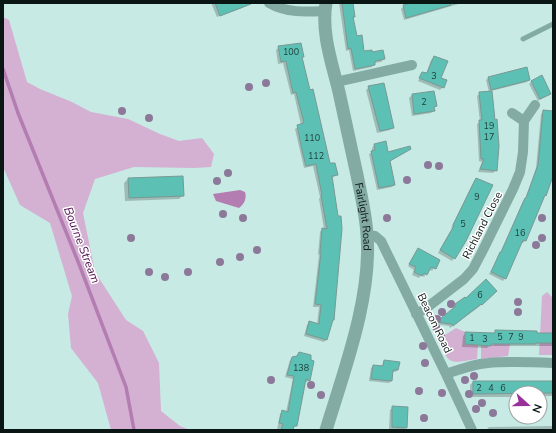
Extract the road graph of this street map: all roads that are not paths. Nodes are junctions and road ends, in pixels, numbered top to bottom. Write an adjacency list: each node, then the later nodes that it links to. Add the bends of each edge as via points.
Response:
1 (269, 3): 2 (street, via 285,10 304,12)
2 (325, 7): 6 (street, Fairlight Road, via 328,51)
3 (553, 24): 4 (lane)
4 (523, 39)
5 (412, 65): 6 (street)
6 (336, 82): 10 (street, Fairlight Road)
7 (535, 105): 9 (street)
8 (512, 113): 9 (street)
9 (524, 121): 11 (street, Richland Close, via 520,172 484,250 464,279)
10 (367, 235): 11 (street, Beacon Road, via 375,236 381,241); 14 (street, Fairlight Road, via 367,269 363,297)
11 (416, 314): 13 (street, Beacon Road)
12 (553, 363): 13 (street, via 487,363)
13 (446, 374): 15 (street, Beacon Road)
14 (326, 430)
15 (472, 430)

